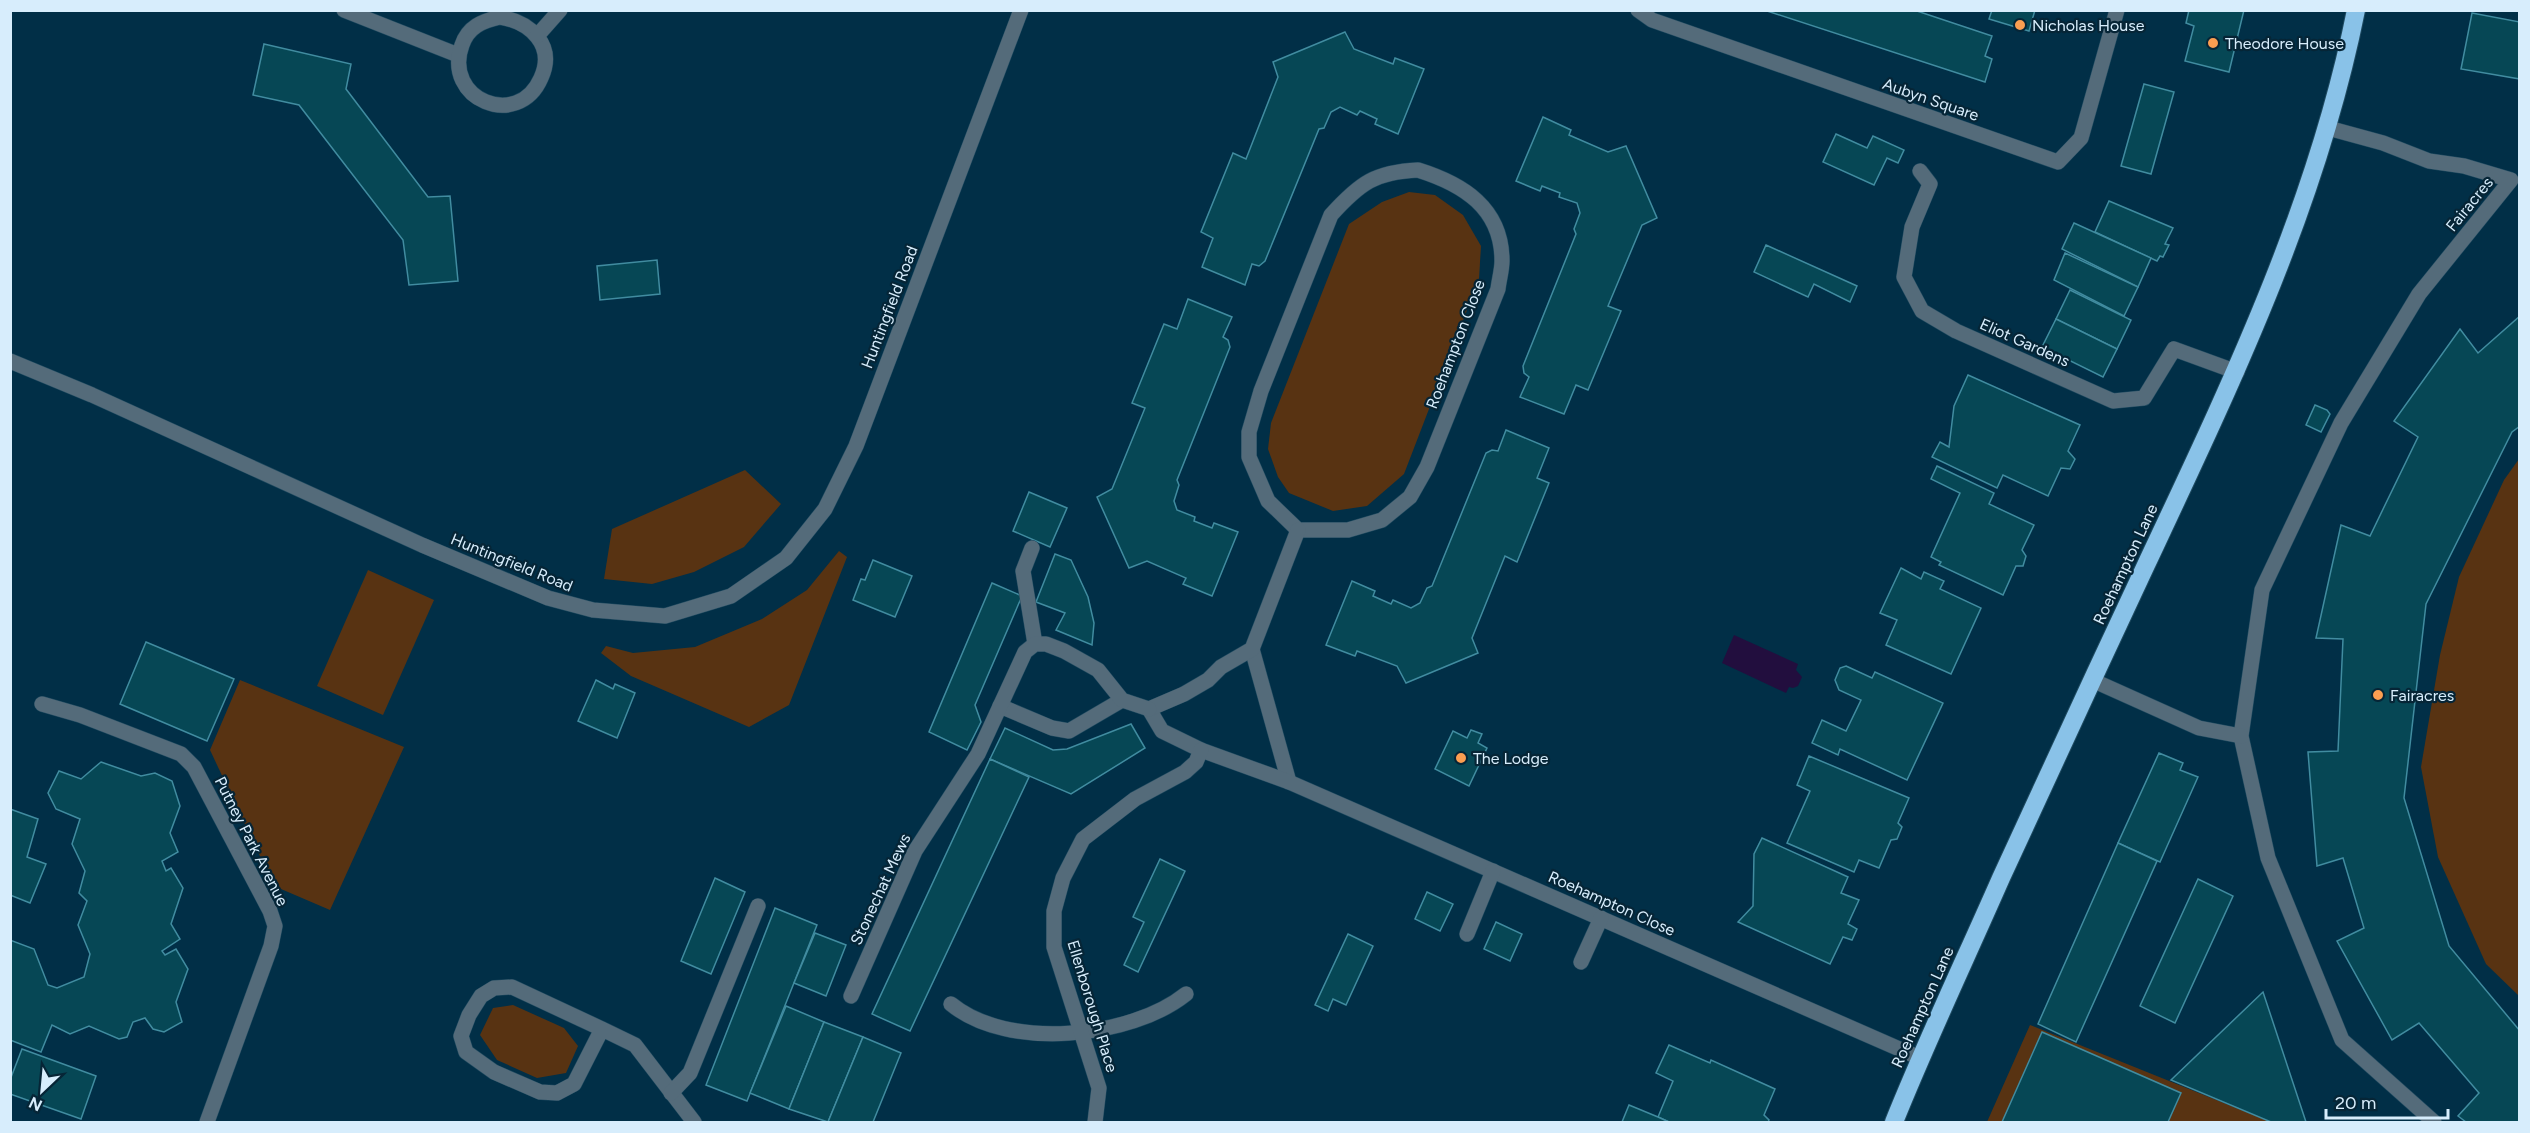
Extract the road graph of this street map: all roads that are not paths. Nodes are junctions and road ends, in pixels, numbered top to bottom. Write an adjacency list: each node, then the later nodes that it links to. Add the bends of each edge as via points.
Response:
1 (344, 10): 8 (street)
2 (560, 10): 7 (street)
3 (1021, 10): 12 (street, Huntingfield Road, via 856,446 825,509 786,558 731,596 665,616 593,610 548,598)
4 (1638, 10): 5 (street, Aubyn Square, via 1652,20 2058,162 2081,138)
5 (2117, 10)
6 (2356, 10): 9 (highway, Roehampton Lane)
7 (537, 36): 8 (street, via 514,20 486,20 473,27); 8 (street, via 545,63 542,77 523,100 509,106 480,100 469,91 461,79)
8 (458, 55)
9 (2328, 128): 11 (street, Fairacres, via 2429,161); 13 (highway, Roehampton Lane, via 2270,291)
10 (1920, 171): 13 (street, Eliot Gardens, via 1930,184 1912,227 1904,277 1922,311 1956,332 2113,401 2144,398 2174,349)
11 (2515, 179): 23 (street, Fairacres, via 2419,294 2341,423 2262,590)
12 (10, 361)
13 (2236, 372): 18 (highway, Roehampton Lane)
14 (1298, 530): 14 (street, Roehampton Close, via 1268,501 1249,458 1249,432 1331,215 1367,182 1392,171 1418,170 1447,179 1473,195 1488,216 1499,239 1502,261 1498,289 1427,467 1410,497 1382,520 1348,530); 17 (street)
15 (1032, 548): 16 (street, via 1023,571)
16 (1035, 644): 19 (street, via 1064,651 1098,670); 21 (street, Stonechat Mews, via 1025,652)
17 (1252, 649): 22 (street, via 1208,680); 25 (street)
18 (2092, 680): 23 (street, via 2199,728); 36 (highway, Roehampton Lane)
19 (1122, 700): 21 (street, via 1069,731); 22 (street)
20 (42, 704): 38 (street, Putney Park Avenue, via 181,754 194,767 270,911 275,926 271,946)
21 (1000, 706): 32 (street, Stonechat Mews, via 978,754 915,851)
22 (1149, 709): 24 (street, Roehampton Close, via 1162,731)
23 (2241, 736): 42 (street, Fairacres, via 2268,858 2342,1040)
24 (1202, 750): 25 (street, Roehampton Close); 35 (street, Ellenborough Place, via 1185,772 1135,798 1083,839 1063,878 1054,911 1054,947)
25 (1289, 782): 26 (street, Roehampton Close)
26 (1493, 871): 28 (street, Roehampton Close); 29 (street)
27 (758, 906): 37 (street, via 690,1073)
28 (1601, 918): 30 (street); 36 (street, Roehampton Close)
29 (1467, 934)
30 (1581, 962)
31 (1186, 994): 35 (street, via 1169,1007 1103,1030)
32 (851, 996)
33 (951, 1004): 35 (street, via 967,1016 1004,1027 1048,1035)
34 (602, 1029): 34 (street, via 512,987 494,988 481,996 461,1036 466,1052 494,1072 540,1092 557,1093 574,1084); 37 (street, via 635,1045)
35 (1080, 1032): 40 (street, Ellenborough Place, via 1099,1088)
36 (1920, 1058): 41 (highway, Roehampton Lane)
37 (671, 1093): 39 (street)
38 (207, 1122)
39 (694, 1122)
40 (1095, 1122)
41 (1894, 1122)
42 (2434, 1122)

